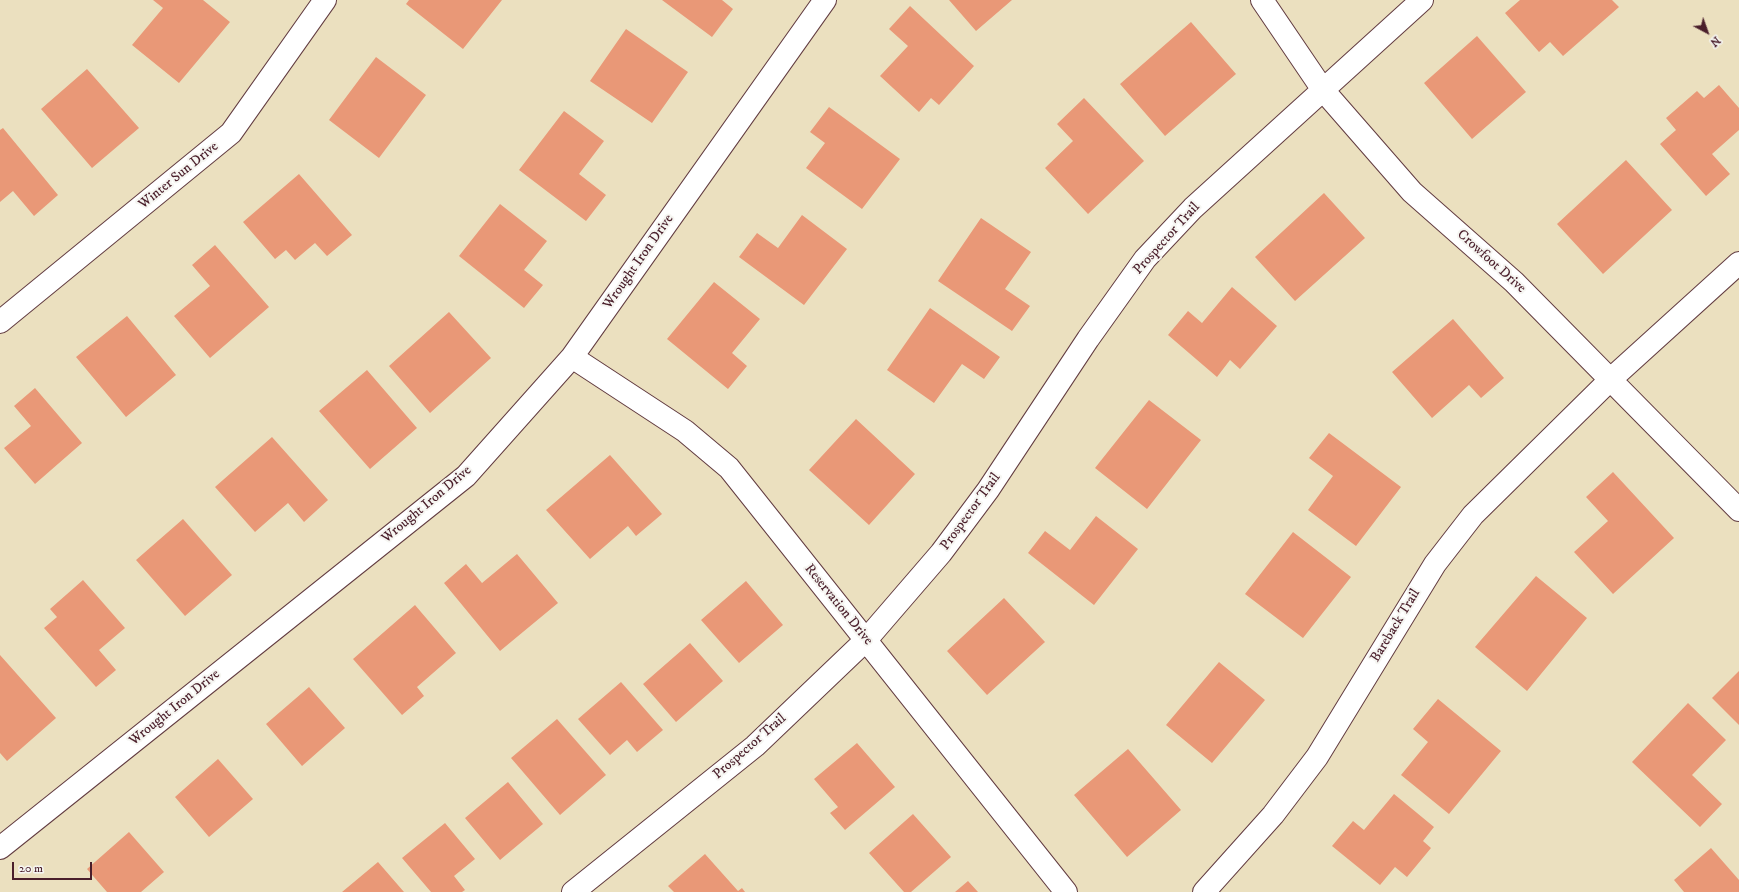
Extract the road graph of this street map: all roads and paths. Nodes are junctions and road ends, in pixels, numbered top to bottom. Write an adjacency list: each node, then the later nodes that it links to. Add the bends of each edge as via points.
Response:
1 (325, 0): 7 (street, Winter Sun Drive, via 231,133)
2 (825, 0): 8 (street, Wrought Iron Drive)
3 (1262, 0): 5 (street, Crowfoot Drive)
4 (1422, 0): 5 (street, Prospector Trail)
5 (1323, 90): 9 (street, Crowfoot Drive, via 1412,192 1514,282); 11 (street, Prospector Trail, via 1193,208 1145,259 1088,339 988,490 940,553)
6 (1739, 263): 9 (street, Bareback Trail)
7 (0, 322)
8 (572, 357): 11 (street, Reservation Drive, via 685,431 729,468); 12 (street, Wrought Iron Drive, via 466,476)
9 (1610, 379): 10 (street, Crowfoot Drive); 15 (street, Bareback Trail, via 1473,515 1435,564 1317,757 1273,815)
10 (1739, 510)
11 (866, 640): 13 (street, Prospector Trail, via 755,746); 14 (street, Reservation Drive)
12 (0, 848)
13 (587, 888)
14 (1066, 892)
15 (1204, 892)

